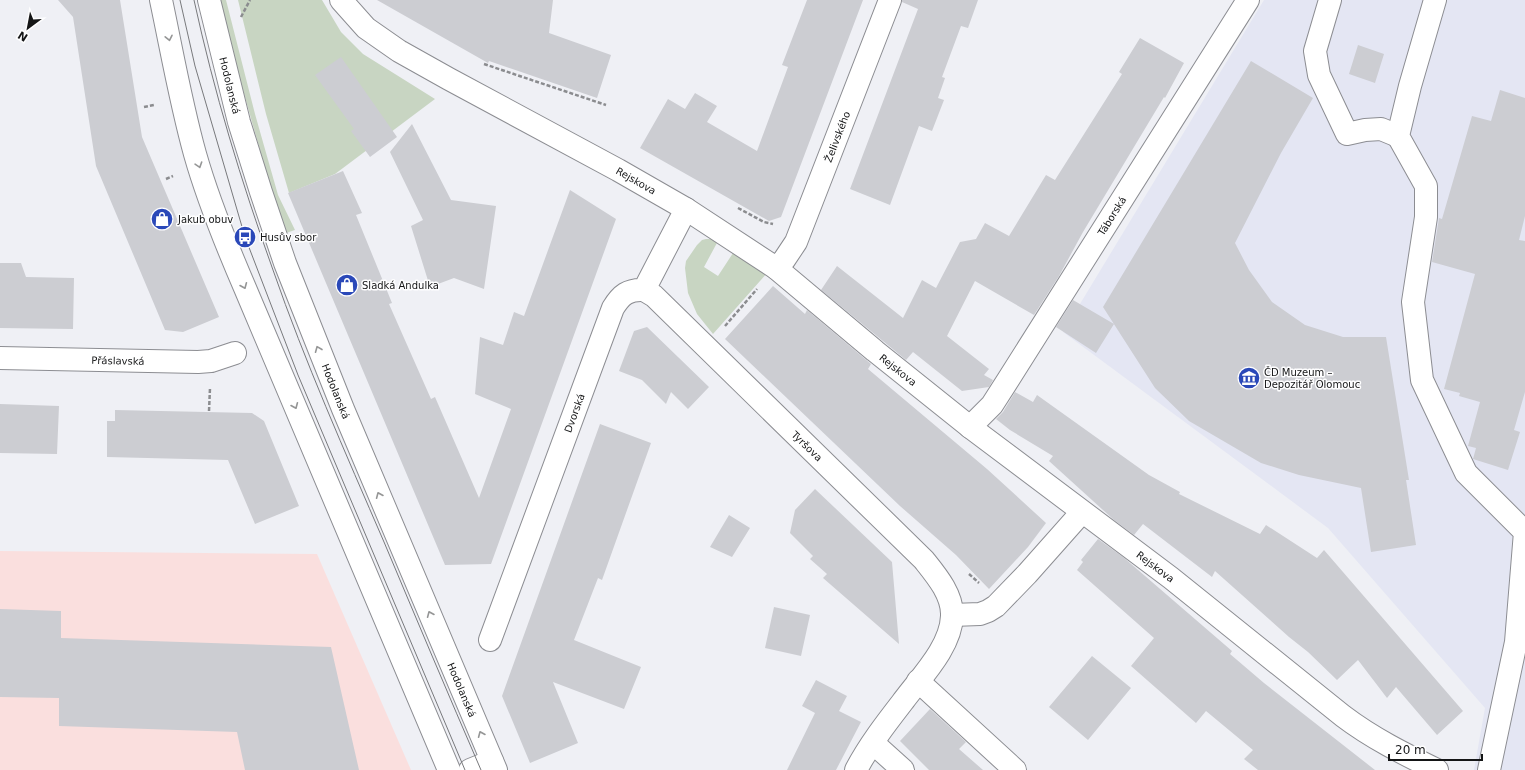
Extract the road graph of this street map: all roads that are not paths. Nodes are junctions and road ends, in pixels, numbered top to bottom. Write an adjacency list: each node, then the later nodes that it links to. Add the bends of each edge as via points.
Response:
1 (161, 0): 22 (street, one-way to 22, via 185,114 213,209)
2 (209, 0): 21 (street, Hodolanská, one-way to 2, via 343,409 285,262 239,122)
3 (341, 0): 9 (street, Rejskova, via 366,28 399,51)
4 (890, 0): 10 (street, Želivského, via 796,242)
5 (1248, 0): 14 (street, Táborská, via 992,405)
6 (1330, 0): 8 (street, via 1315,50 1319,75 1347,134 1381,129)
7 (1435, 0): 8 (street)
8 (1398, 136): 16 (street, via 1426,186 1426,217 1413,302 1422,380 1466,472)
9 (686, 209): 10 (street, Rejskova); 11 (street)
10 (769, 276): 14 (street, Rejskova, via 874,352)
11 (644, 290): 17 (street, Tyršova, via 654,296 697,337 924,560 946,592); 18 (street, Dvorská, via 627,292 619,298 613,308)
12 (235, 353): 13 (street, Přáslavská, via 211,361 198,362)
13 (0, 358)
14 (970, 427): 15 (street, Rejskova)
15 (1082, 512): 17 (street, via 996,606 980,614); 27 (street, Rejskova, via 1171,578 1358,728)
16 (1525, 531): 28 (street, via 1516,642)
17 (952, 615): 19 (street, Tyršova, via 943,644)
18 (490, 640)
19 (918, 681): 20 (street, Tyršova); 26 (street)
20 (873, 743): 24 (street, Tyršova); 25 (street)
21 (494, 766): 23 (street)
22 (449, 770)
23 (470, 770)
24 (856, 770)
25 (903, 770)
26 (1015, 770)
27 (1437, 770)
28 (1489, 770)

